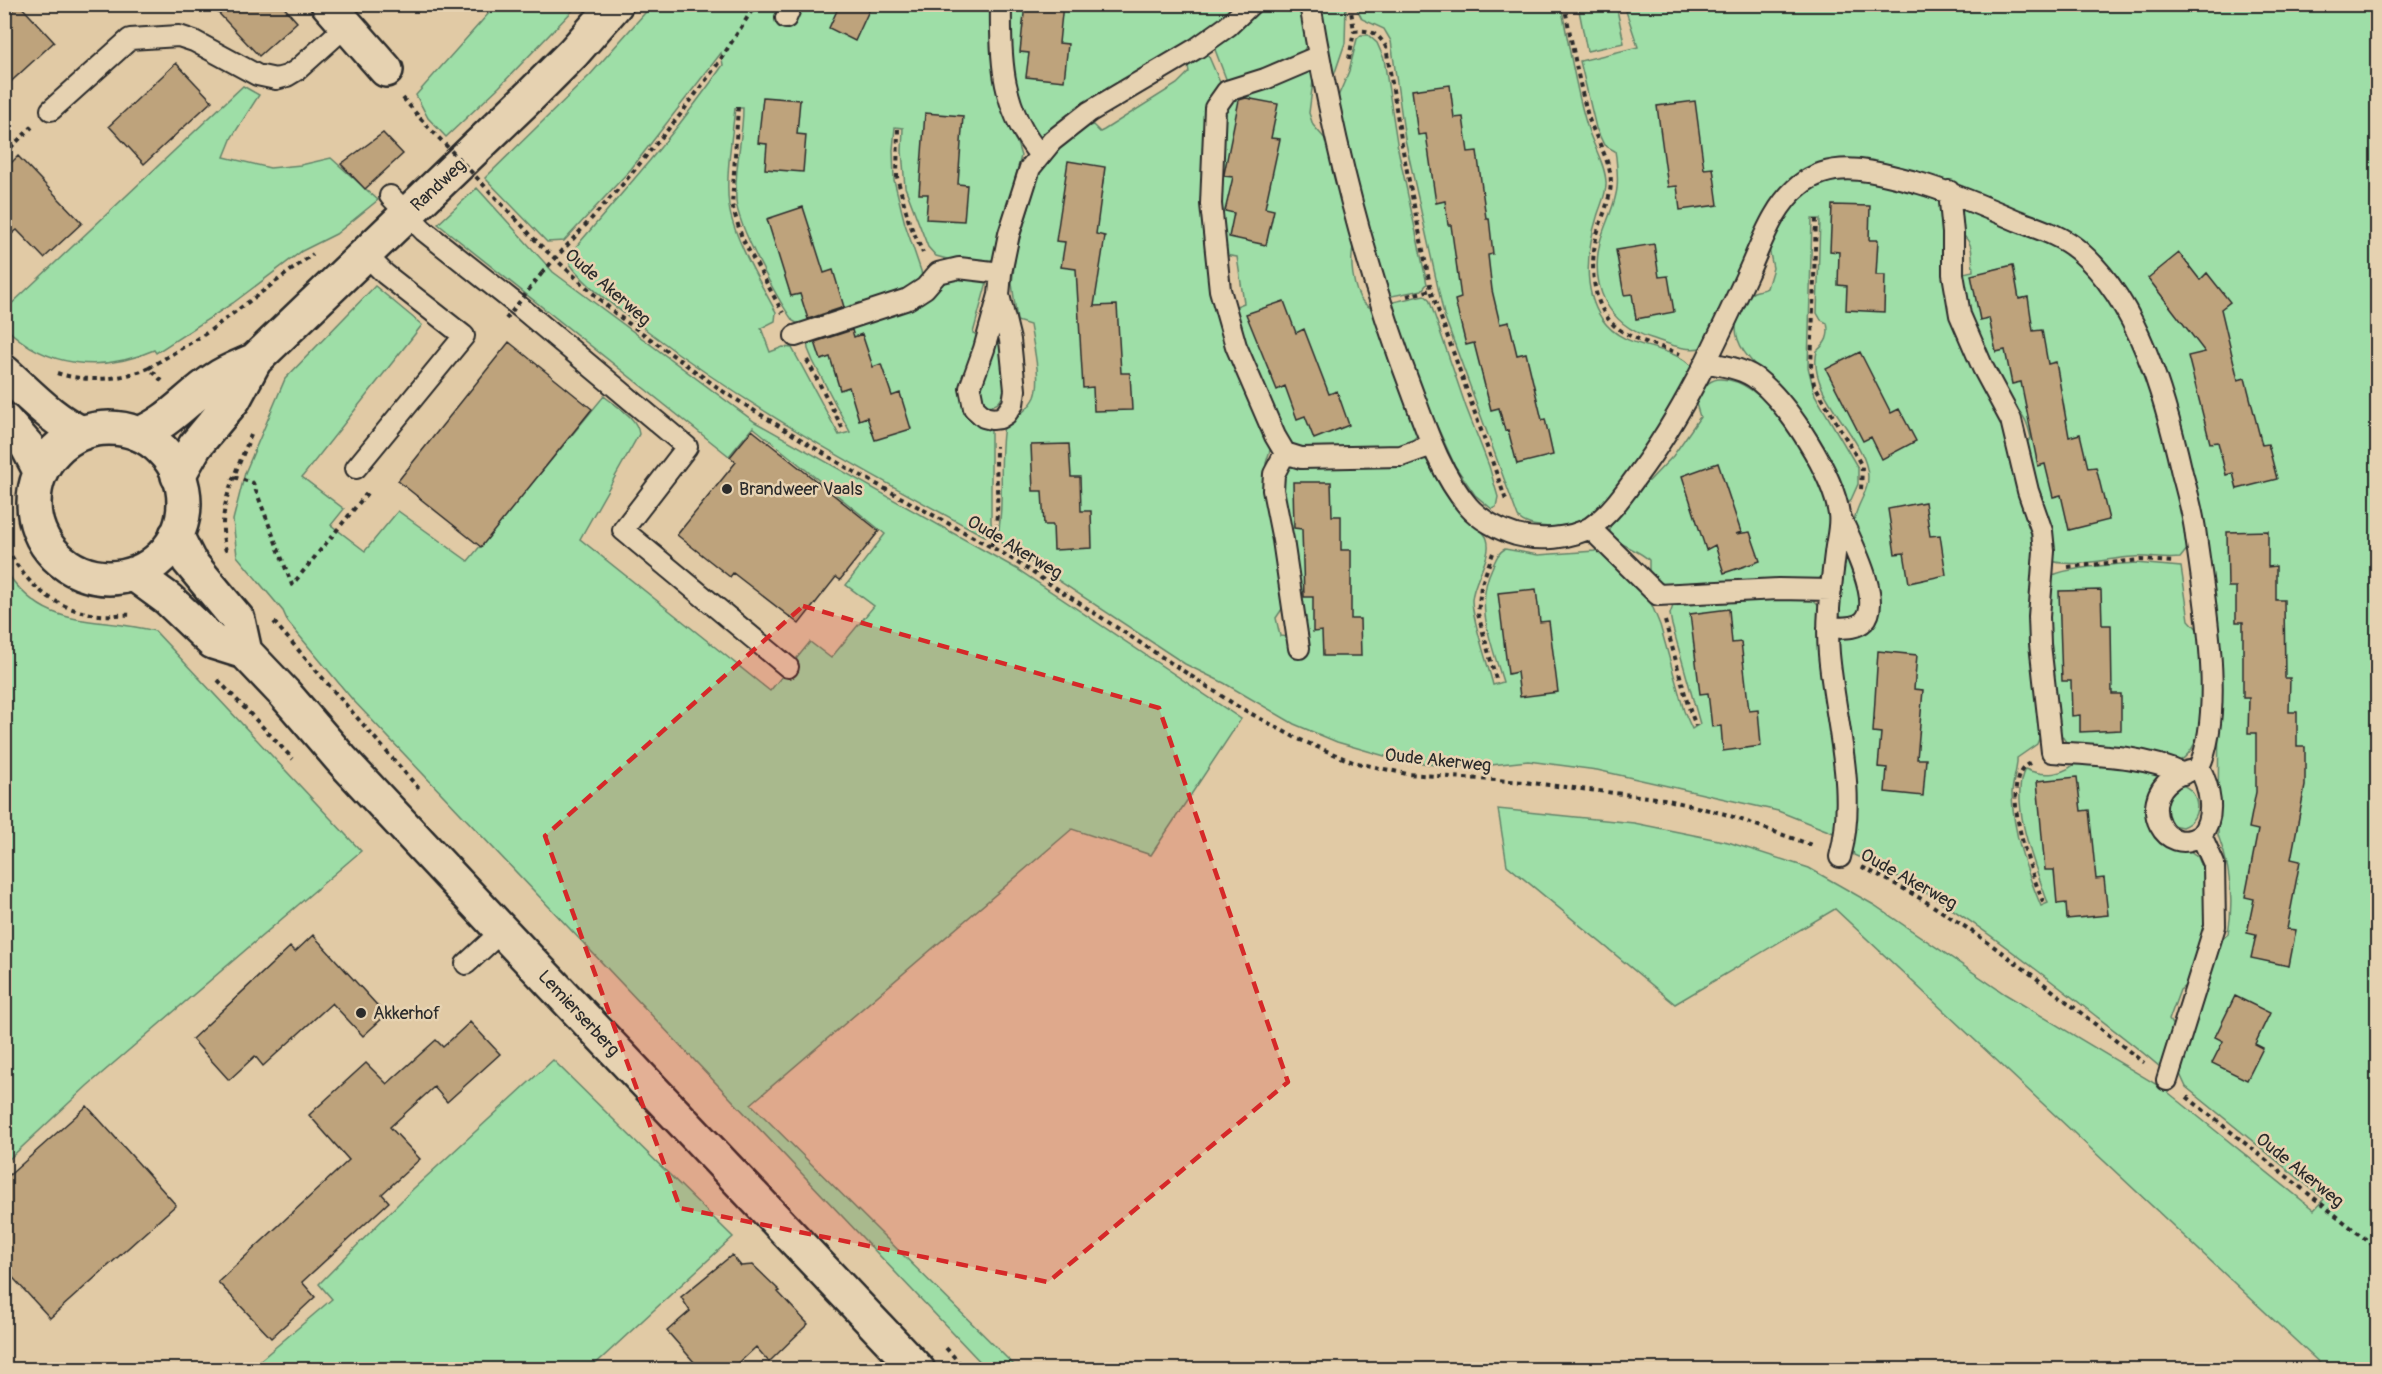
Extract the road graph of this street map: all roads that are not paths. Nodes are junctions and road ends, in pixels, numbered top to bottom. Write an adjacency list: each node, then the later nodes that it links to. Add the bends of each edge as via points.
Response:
1 (615, 4): 11 (main road, Randweg, via 532,94)
2 (1001, 4): 9 (lane, via 1004,72 1013,114)
3 (1251, 4): 9 (lane, via 1197,48 1089,112)
4 (1310, 4): 6 (lane)
5 (337, 15): 7 (main road); 8 (lane, via 297,70 276,79 257,75 179,36 130,39)
6 (1319, 56): 22 (lane, via 1380,302); 23 (lane, via 1227,91 1215,108 1211,204 1221,290 1236,346)
7 (386, 70)
8 (51, 110)
9 (1040, 155): 13 (lane, via 1030,168 1019,197)
10 (1949, 191): 17 (lane, via 1855,169 1815,175 1800,184 1772,221); 36 (lane, via 2058,236 2079,250 2119,299 2139,335 2161,391 2193,520 2199,563 2211,694 2208,742); 36 (lane, via 1955,295 1964,325 2011,420 2042,531 2040,644 2052,752 2119,756)
11 (399, 205): 12 (main road, Randweg); 35 (lane, via 428,234 687,447 623,530)
12 (365, 254): 16 (main road, Randweg); 24 (lane, via 464,336)
13 (1001, 273): 14 (lane); 15 (lane, via 959,268 938,273 908,299)
14 (999, 295): 14 (lane, via 1010,340 1015,390 1013,404 997,419 978,412 970,388)
15 (795, 336)
16 (255, 360): 21 (main road, Randweg, via 216,378 169,419); 26 (main road, Randweg, via 234,399 195,446)
17 (1706, 363): 27 (lane, via 1756,378 1776,399 1810,443); 28 (lane, via 1648,461 1613,508)
18 (4, 372): 20 (main road, via 56,418)
19 (4, 420): 25 (main road, via 27,446)
20 (82, 433): 21 (main road, via 111,428); 25 (main road, via 57,448)
21 (139, 434): 26 (main road, via 163,452)
22 (1432, 445): 23 (lane, via 1401,456 1300,458); 28 (lane, via 1472,511 1502,530 1531,538 1549,538)
23 (1285, 453): 33 (lane, via 1274,474 1273,490)
24 (356, 468)
25 (40, 471): 30 (main road, via 34,514 41,536 53,554 90,576)
26 (178, 476): 29 (main road, via 184,506)
27 (1840, 515): 31 (lane); 32 (lane, via 1870,588 1870,609 1858,625)
28 (1590, 528): 31 (lane, via 1658,595 1778,589)
29 (176, 536): 30 (main road, via 159,559); 34 (main road, via 189,561 238,621)
30 (134, 574): 34 (main road, Lemierserberg, via 168,599 213,642)
31 (1831, 591): 32 (lane)
32 (1828, 628): 38 (lane, via 1847,797 1846,834)
33 (1299, 648)
34 (245, 652): 39 (main road, Lemierserberg)
35 (788, 667)
36 (2191, 770): 37 (lane, via 2208,789 2210,801 2208,825); 37 (lane, via 2163,787 2156,802 2157,822 2175,838)
37 (2201, 835): 41 (lane, via 2214,864 2215,926)
38 (1840, 857)
39 (501, 931): 40 (lane); 42 (main road, Lemierserberg)
40 (466, 964)
41 (2167, 1080)
42 (918, 1370)

